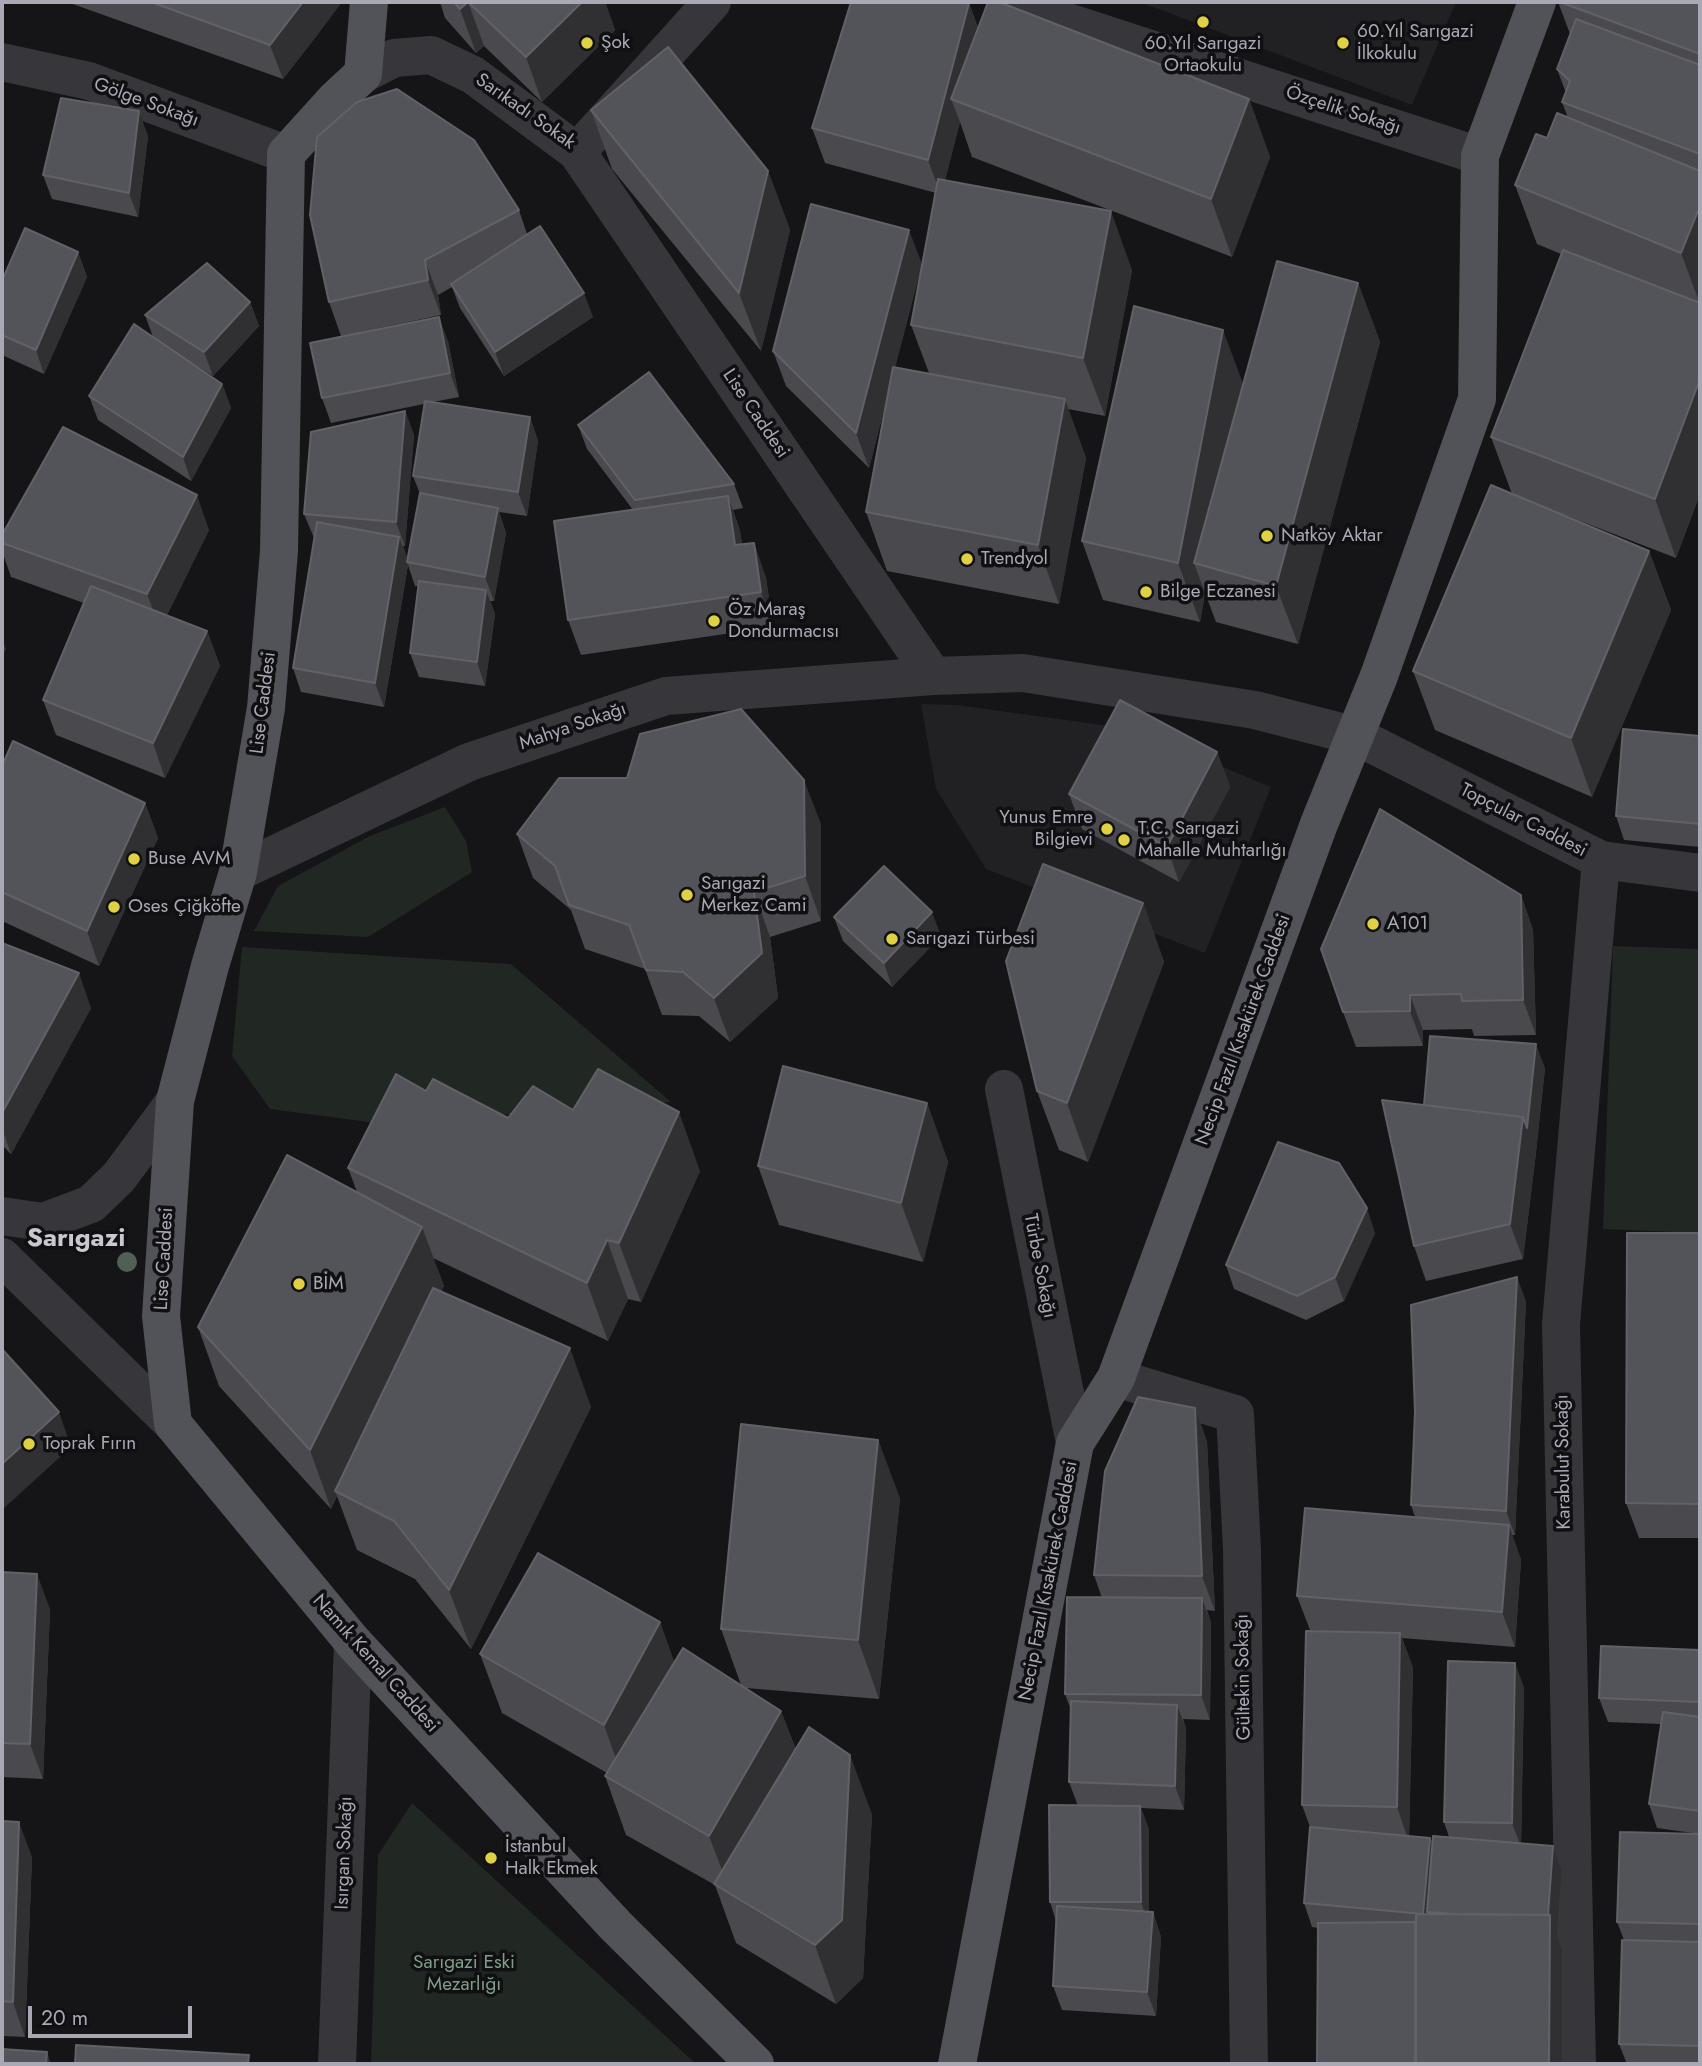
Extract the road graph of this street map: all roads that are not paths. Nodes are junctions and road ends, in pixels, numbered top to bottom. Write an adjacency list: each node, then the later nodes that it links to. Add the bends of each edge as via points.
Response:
1 (369, 2): 6 (main road)
2 (712, 2): 7 (street, Sarıkadı Sokak)
3 (1006, 2): 9 (street, Özçelik Sokağı)
4 (1537, 2): 9 (main road, Necip Fazıl Kısakürek Caddesi)
5 (2, 62): 8 (street, Gölge Sokağı, via 89,81)
6 (363, 74): 7 (street, Sarıkadı Sokak, via 394,58 431,55 473,75); 8 (main road)
7 (578, 152): 10 (street, Lise Caddesi)
8 (286, 154): 13 (main road, Lise Caddesi, via 279,551 266,708)
9 (1480, 156): 11 (main road, Necip Fazıl Kısakürek Caddesi, via 1477,399)
10 (933, 676): 11 (street, Mahya Sokağı, via 1023,673 1255,710); 13 (street, Mahya Sokağı, via 666,696 469,762)
11 (1356, 736): 12 (street, Topçular Caddesi); 19 (main road, Necip Fazıl Kısakürek Caddesi, via 1319,824)
12 (1601, 860): 14 (street, Topçular Caddesi); 27 (street, Karabulut Sokağı, via 1561,1324)
13 (238, 872): 16 (main road, Lise Caddesi)
14 (1700, 873)
15 (1003, 1089): 21 (street, Türbe Sokağı)
16 (175, 1101): 17 (street, via 118,1177 91,1204 43,1222); 20 (main road, Lise Caddesi, via 161,1316)
17 (2, 1216)
18 (2, 1257): 20 (street, Namık Kemal Caddesi)
19 (1116, 1378): 21 (main road, Necip Fazıl Kısakürek Caddesi); 26 (street, Gültekin Sokağı, via 1235,1414 1242,1549)
20 (173, 1424): 22 (main road, Namık Kemal Caddesi)
21 (1074, 1443): 25 (main road, Necip Fazıl Kısakürek Caddesi)
22 (353, 1642): 23 (street, Isırgan Sokağı); 24 (main road, Namık Kemal Caddesi, via 615,1926)
23 (337, 2064)
24 (755, 2064)
25 (957, 2064)
26 (1249, 2064)
27 (1577, 2064)

